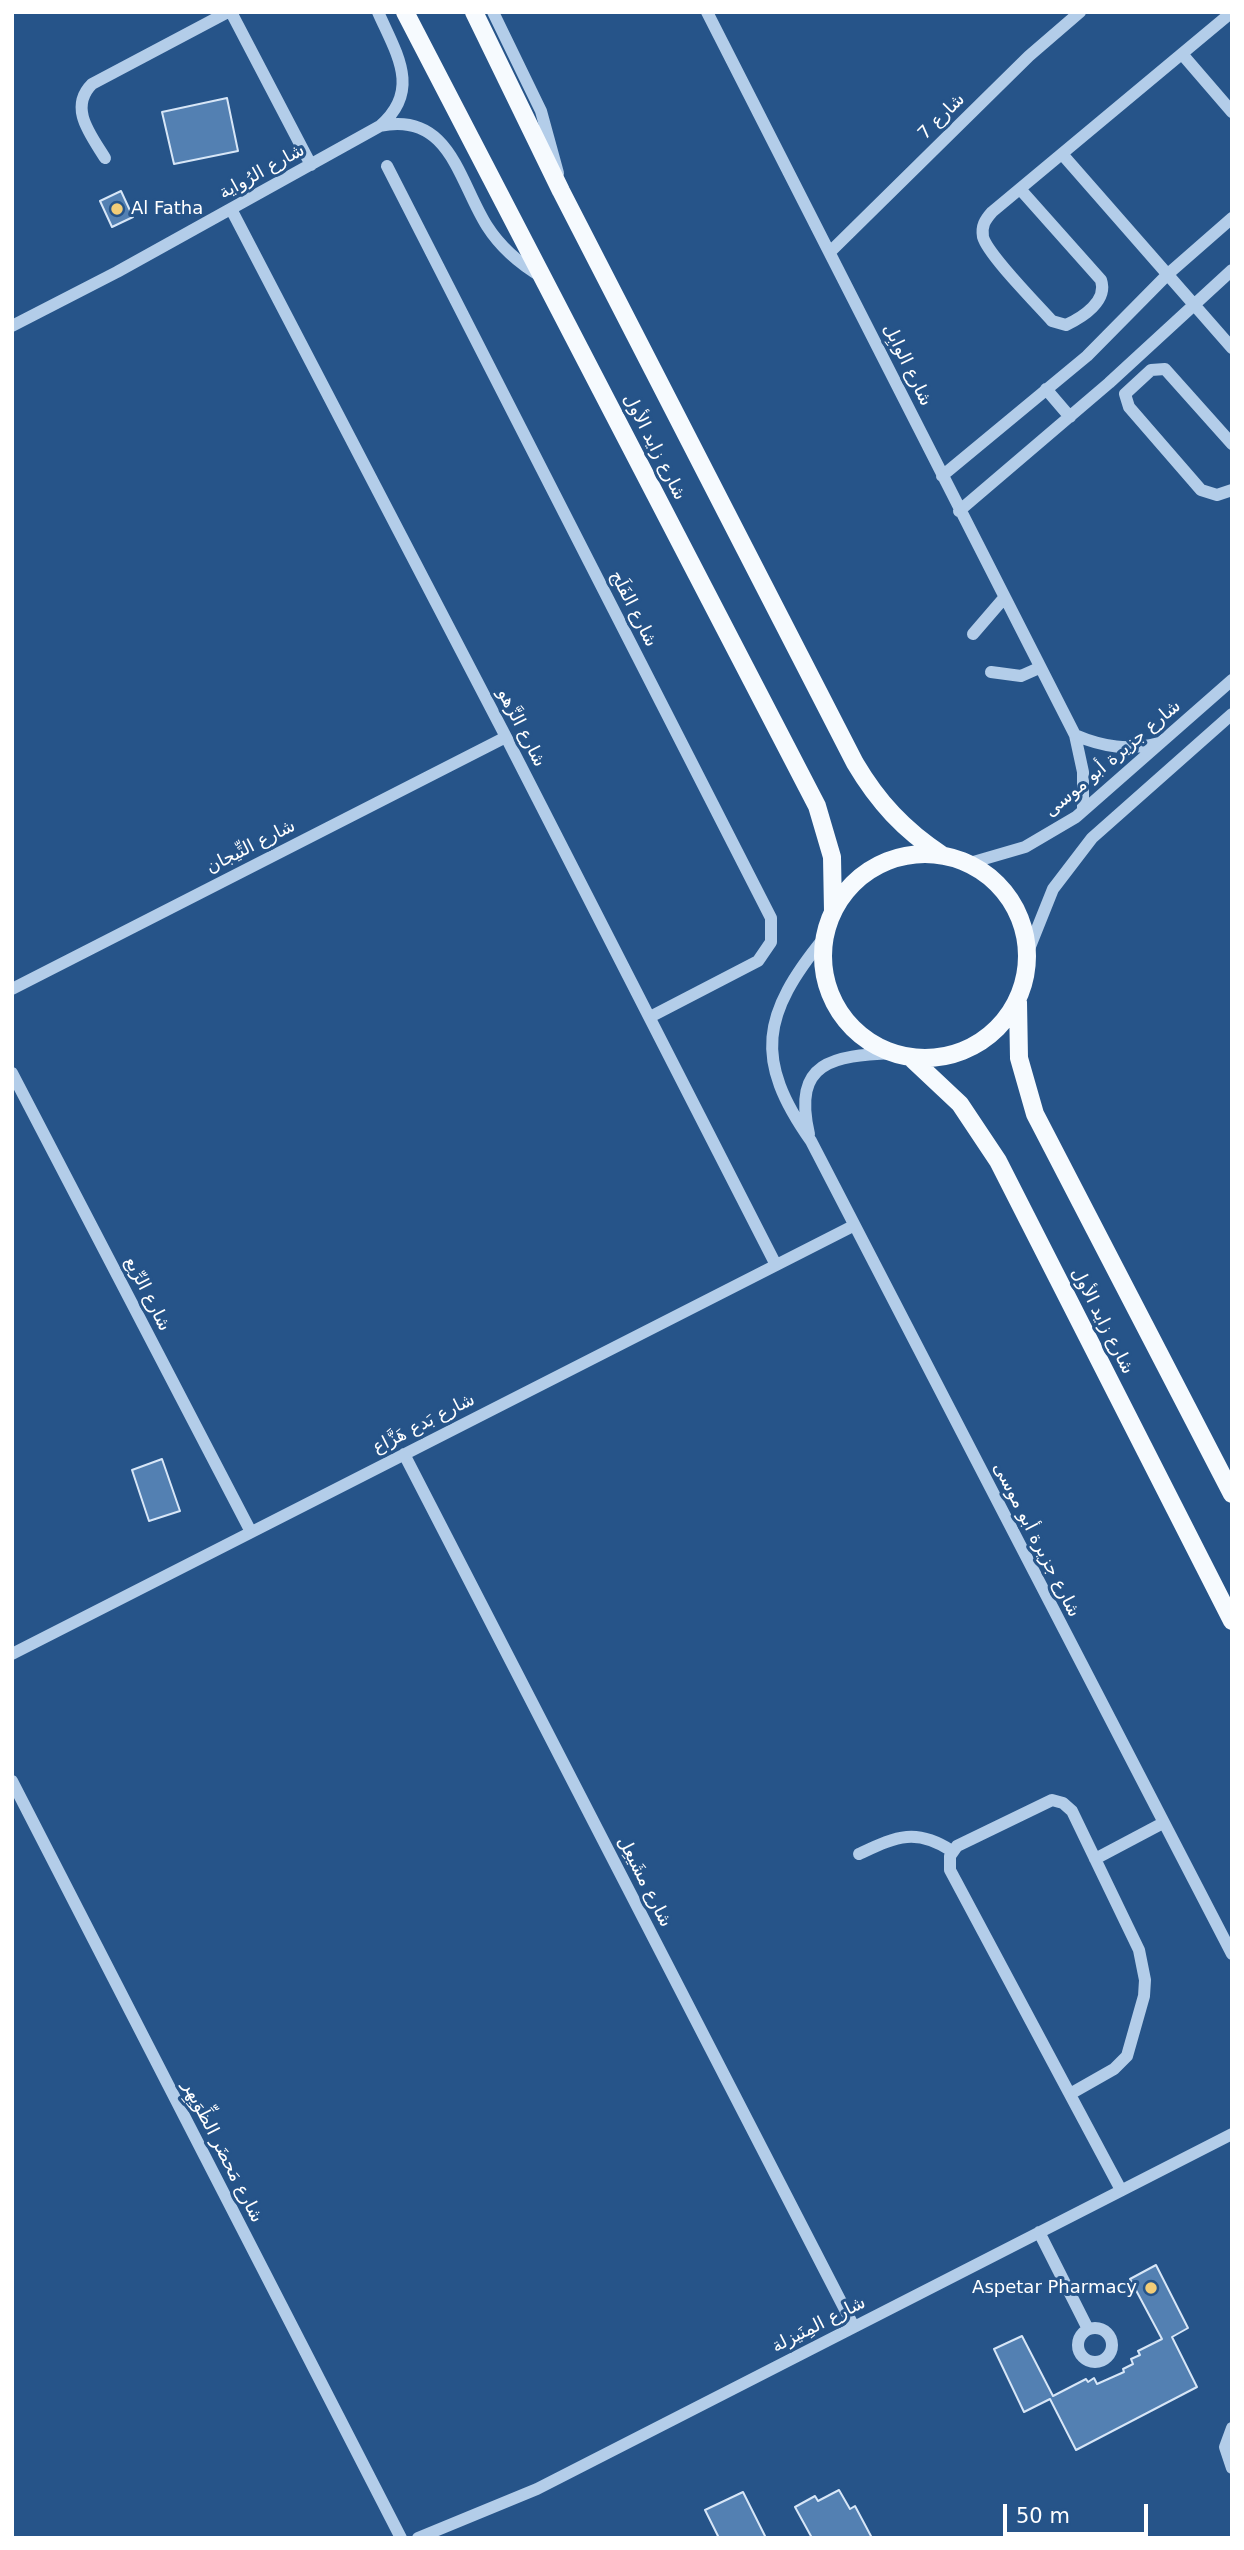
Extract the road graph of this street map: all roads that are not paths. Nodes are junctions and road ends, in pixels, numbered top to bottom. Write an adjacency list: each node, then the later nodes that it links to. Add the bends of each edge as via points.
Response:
1 (230, 12): 13 (street, via 85,90 82,117); 14 (street)
2 (378, 12): 11 (street, شارع الرُواية, via 404,80 400,101)
3 (405, 12): 23 (main road, شارع زايد الأول)
4 (474, 12): 17 (main road, شارع زايد الأول)
5 (493, 12): 17 (street, via 541,111)
6 (707, 12): 20 (street, شارع الوابِل)
7 (1080, 12): 20 (street, شارع 7, via 1029,55)
8 (1232, 12): 9 (street)
9 (1182, 54): 10 (street); 12 (street)
10 (1232, 112)
11 (380, 126): 14 (street, شارع الرُواية); 23 (street, via 411,125 439,140 497,239)
12 (1062, 154): 16 (street); 22 (street)
13 (105, 158)
14 (311, 165): 18 (street, شارع الرُواية)
15 (387, 166): 50 (street, شارع الفَلَج, via 771,918 771,942 758,961)
16 (1020, 189): 16 (street, via 984,220 983,236 1052,321 1066,325 1090,309 1104,288)
17 (561, 191): 43 (main road, شارع زايد الأول, via 855,763 891,816)
18 (231, 209): 25 (street, شارع الرُواية); 40 (street, شارع الزَّهو)
19 (1232, 218): 22 (street)
20 (831, 251): 30 (street, شارع الوابِل)
21 (1232, 270): 24 (street)
22 (1168, 274): 24 (street); 27 (street, via 1087,356)
23 (542, 277): 45 (main road, شارع زايد الأول, via 817,806 832,858)
24 (1192, 303): 26 (street); 28 (street)
25 (12, 326)
26 (1232, 348)
27 (1046, 389): 28 (street); 30 (street)
28 (1070, 417): 32 (street)
29 (1232, 444): 31 (street, via 1164,369 1143,375 1125,394 1129,407 1201,490 1217,495)
30 (942, 476): 32 (street, شارع الوابِل)
31 (1232, 491)
32 (959, 511): 33 (street, شارع الوابِل)
33 (1004, 598): 34 (street); 35 (street, شارع الوابِل)
34 (973, 634)
35 (1039, 668): 36 (street, via 1021,676); 39 (street, شارع الوابِل)
36 (991, 672)
37 (1232, 680): 41 (street, شارع جزيرة أبو موسى)
38 (1232, 714): 47 (street, via 1091,838 1054,890)
39 (1075, 735): 41 (street, via 1126,748); 42 (street, شارع الوابِل, via 1083,772)
40 (506, 737): 48 (street, شارع التِّيجان); 50 (street, شارع الزَّهو)
41 (1162, 743): 42 (street, شارع جزيرة أبو موسى)
42 (1083, 810): 44 (street, شارع جزيرة أبو موسى, via 1025,847)
43 (942, 855): 44 (main road); 45 (main road, via 887,861 855,881)
44 (970, 863): 47 (main road, via 1010,898)
45 (833, 911): 46 (main road)
46 (824, 938): 51 (main road, via 827,986 841,1016 864,1039); 53 (street, شارع جزيرة أبو موسى, via 785,989 772,1040 779,1088)
47 (1029, 949): 49 (main road)
48 (12, 989)
49 (1018, 1001): 51 (main road, via 981,1042 947,1056); 57 (main road, شارع زايد الأول, via 1019,1058 1035,1114)
50 (650, 1017): 55 (street, شارع الزَّهو)
51 (902, 1055): 53 (street, شارع جزيرة أبو موسى, via 858,1055 818,1069 804,1096); 59 (main road, شارع زايد الأول, via 960,1104 998,1161)
52 (12, 1073): 58 (street, شارع الرِّيع)
53 (811, 1141): 54 (street, شارع جزيرة أبو موسى)
54 (853, 1226): 55 (street, شارع بَدع هَزَّاع); 62 (street, شارع جزيرة أبو موسى)
55 (776, 1265): 56 (street, شارع بَدع هَزَّاع)
56 (404, 1454): 58 (street, شارع بَدع هَزَّاع); 71 (street, شارع مشَيعِل)
57 (1232, 1494)
58 (251, 1532): 60 (street, شارع بَدع هَزَّاع)
59 (1232, 1621)
60 (12, 1654)
61 (12, 1781): 75 (street, شارع مَحضَر الظِّوَيِهِر)
62 (1163, 1823): 65 (street); 66 (street, شارع جزيرة أبو موسى)
63 (952, 1851): 64 (street, via 929,1839 898,1836); 65 (street, via 1052,1800 1072,1811); 67 (street, via 950,1870)
64 (859, 1853)
65 (1095, 1859): 67 (street, via 1139,1950 1144,1996 1127,2056 1114,2069)
66 (1232, 1955)
67 (1070, 2094): 69 (street)
68 (1232, 2134): 69 (street, شارع المِنَيزلة)
69 (1121, 2190): 70 (street, شارع المِنَيزلة)
70 (1039, 2232): 71 (street, شارع المِنَيزلة); 72 (street)
71 (854, 2327): 76 (street, شارع المِنَيزلة, via 537,2488)
72 (1088, 2329)
73 (1232, 2428): 74 (street, via 1225,2447)
74 (1232, 2468)
75 (401, 2538)
76 (418, 2538)

